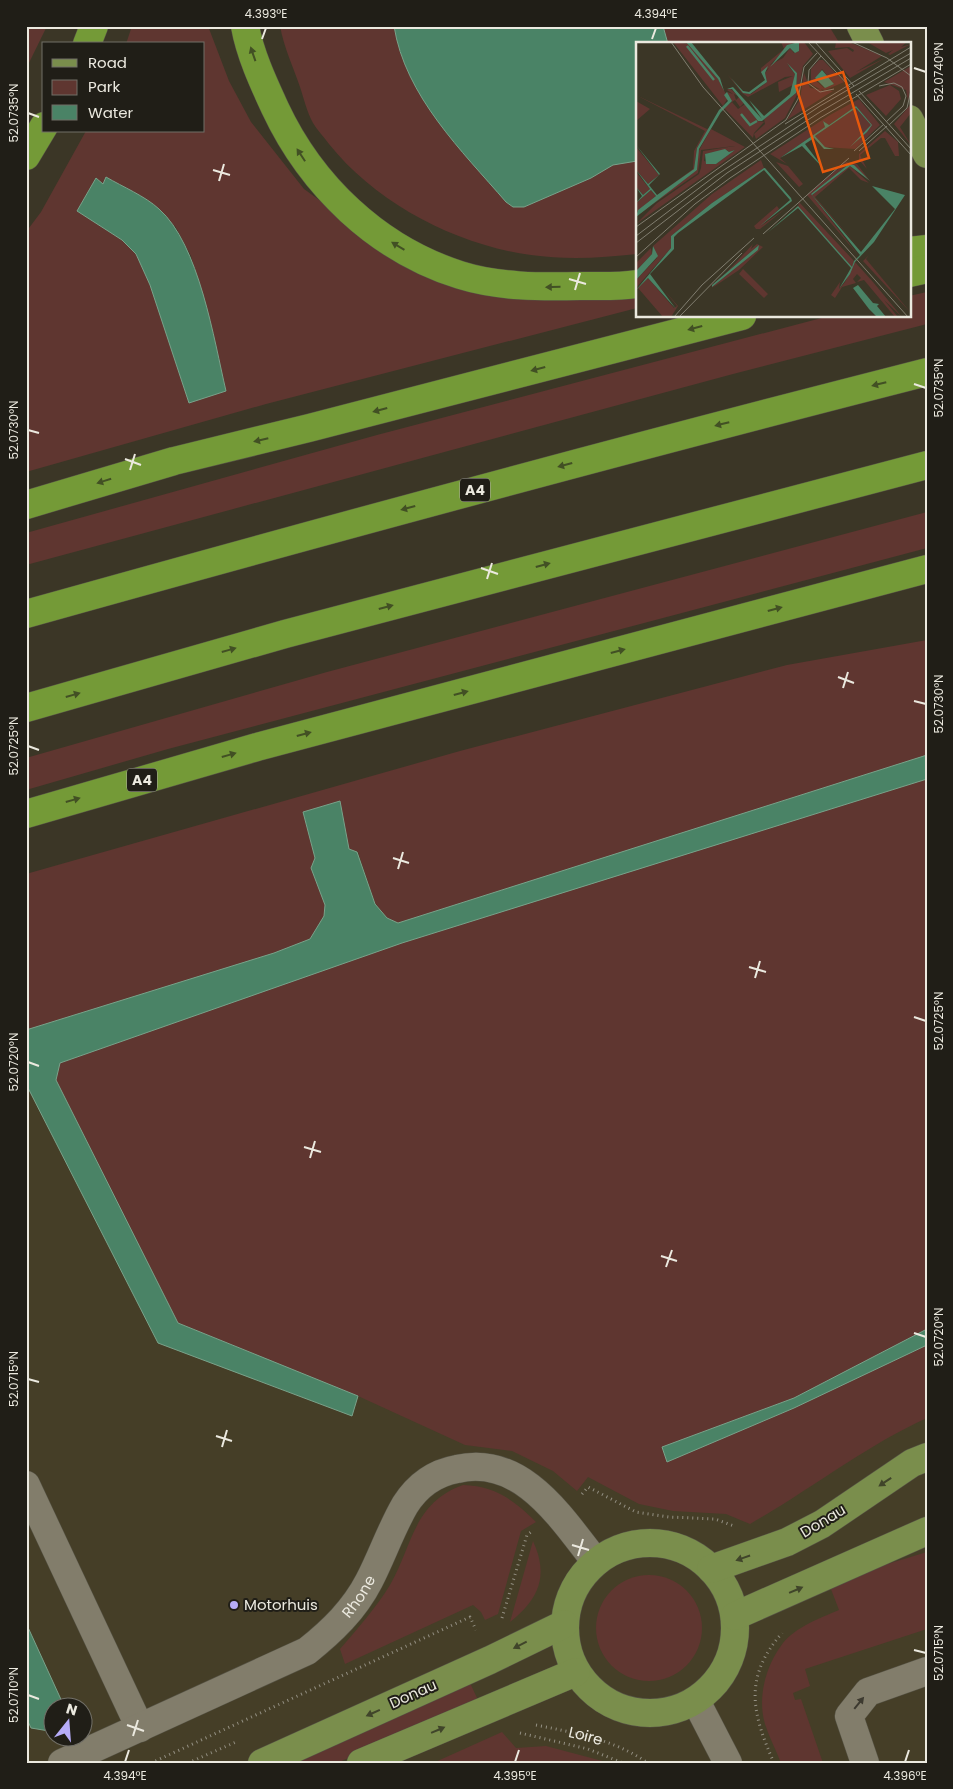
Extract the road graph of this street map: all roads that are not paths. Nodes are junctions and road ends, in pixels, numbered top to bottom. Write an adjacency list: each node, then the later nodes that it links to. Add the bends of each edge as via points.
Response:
1 (94, 26): 4 (highway)
2 (245, 26): 14 (highway, one-way to 2, via 542,287 489,282 434,266 376,232 331,194 286,131 263,82)
3 (861, 26): 5 (main road)
4 (88, 42)
5 (869, 42)
6 (910, 121): 8 (main road)
7 (42, 129): 9 (highway)
8 (926, 151)
9 (26, 156)
10 (927, 249): 11 (highway)
11 (910, 251)
12 (927, 269): 13 (highway)
13 (910, 274)
14 (636, 284)
15 (734, 318): 18 (highway, one-way to 18, via 174,461)
16 (927, 372): 20 (highway, A4, one-way to 20, via 645,444)
17 (927, 465): 21 (highway, one-way to 17, via 285,634)
18 (26, 505)
19 (927, 569): 22 (highway, A4, one-way to 19, via 257,747)
20 (26, 614)
21 (26, 708)
22 (26, 814)
23 (927, 1457): 27 (main road, Donau, one-way to 27, via 912,1463 822,1524 787,1542)
24 (26, 1485): 33 (street)
25 (927, 1531): 28 (main road, one-way to 25)
26 (596, 1562): 27 (main road, via 630,1545 655,1543 686,1551); 29 (main road, via 570,1596); 33 (street, Rhone, via 557,1513 520,1479 484,1467 450,1470 437,1475 416,1491 395,1524 368,1582 340,1624 314,1646)
27 (711, 1569): 28 (main road, via 727,1591)
28 (735, 1616): 32 (main road, via 731,1658 717,1682)
29 (564, 1624): 30 (main road, via 567,1649); 35 (main road, Donau, one-way to 35)
30 (576, 1672): 32 (main road, via 599,1698 630,1712 664,1713); 36 (main road, one-way to 30)
31 (927, 1672): 38 (street, one-way to 31, via 849,1716 868,1692)
32 (696, 1701): 37 (street)
33 (140, 1728): 34 (street, Rhone)
34 (62, 1763)
35 (262, 1763)
36 (361, 1763)
37 (728, 1763)
38 (865, 1763)

